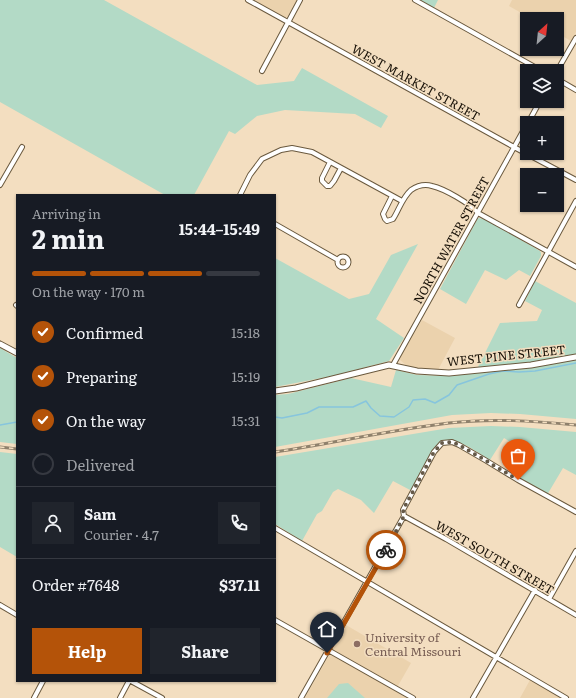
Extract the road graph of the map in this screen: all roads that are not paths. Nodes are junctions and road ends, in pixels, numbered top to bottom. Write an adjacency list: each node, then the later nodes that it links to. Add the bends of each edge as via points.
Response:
1 (248, 0): 4 (street, WEST MARKET STREET)
2 (300, 0): 4 (street)
3 (415, 0): 6 (street)
4 (288, 22): 8 (street); 13 (street, WEST MARKET STREET)
5 (576, 38): 7 (street)
6 (529, 64)
7 (561, 64)
8 (262, 71)
9 (564, 83): 10 (street)
10 (576, 90)
11 (520, 136): 13 (street, NORTH WATER STREET)
12 (22, 147): 17 (street)
13 (514, 147): 16 (street, WEST MARKET STREET); 22 (street, NORTH WATER STREET)
14 (330, 162): 15 (street); 15 (street, via 322,178 327,186 333,184); 18 (street, via 312,152 292,148 281,150 256,166)
15 (341, 168): 19 (street)
16 (576, 180)
17 (0, 185)
18 (241, 194)
19 (392, 196): 20 (street); 20 (street, via 383,214 387,221 393,219)
20 (402, 201): 22 (street, via 418,186 431,186 448,193)
21 (576, 201): 24 (street)
22 (478, 213): 24 (street); 31 (street, NORTH WATER STREET)
23 (276, 225): 25 (street)
24 (548, 251): 26 (street); 27 (street)
25 (338, 260)
26 (576, 267)
27 (519, 305)
28 (0, 344): 29 (street)
29 (16, 352)
30 (576, 357): 31 (street, WEST PINE STREET, via 531,365 448,373 417,371)
31 (393, 365): 32 (street, WEST PINE STREET)
32 (276, 391)
33 (576, 512): 34 (street, via 452,442 442,443 434,452 403,510)
34 (404, 516): 37 (street); 38 (street, WEST SOUTH STREET)
35 (276, 529): 37 (street)
36 (576, 551): 39 (street)
37 (368, 582): 44 (street); 45 (street)
38 (535, 590): 39 (street, WEST SOUTH STREET); 45 (street)
39 (549, 599): 42 (street, WEST SOUTH STREET)
40 (0, 605): 41 (street)
41 (16, 614)
42 (576, 615)
43 (276, 621): 44 (street)
44 (329, 650): 52 (street); 53 (street)
45 (496, 658): 54 (street); 55 (street)
46 (42, 682): 49 (street)
47 (129, 682): 50 (street)
48 (132, 682): 51 (street)
49 (34, 698)
50 (120, 698)
51 (162, 698)
52 (302, 698)
53 (413, 698)
54 (473, 698)
55 (566, 698)

